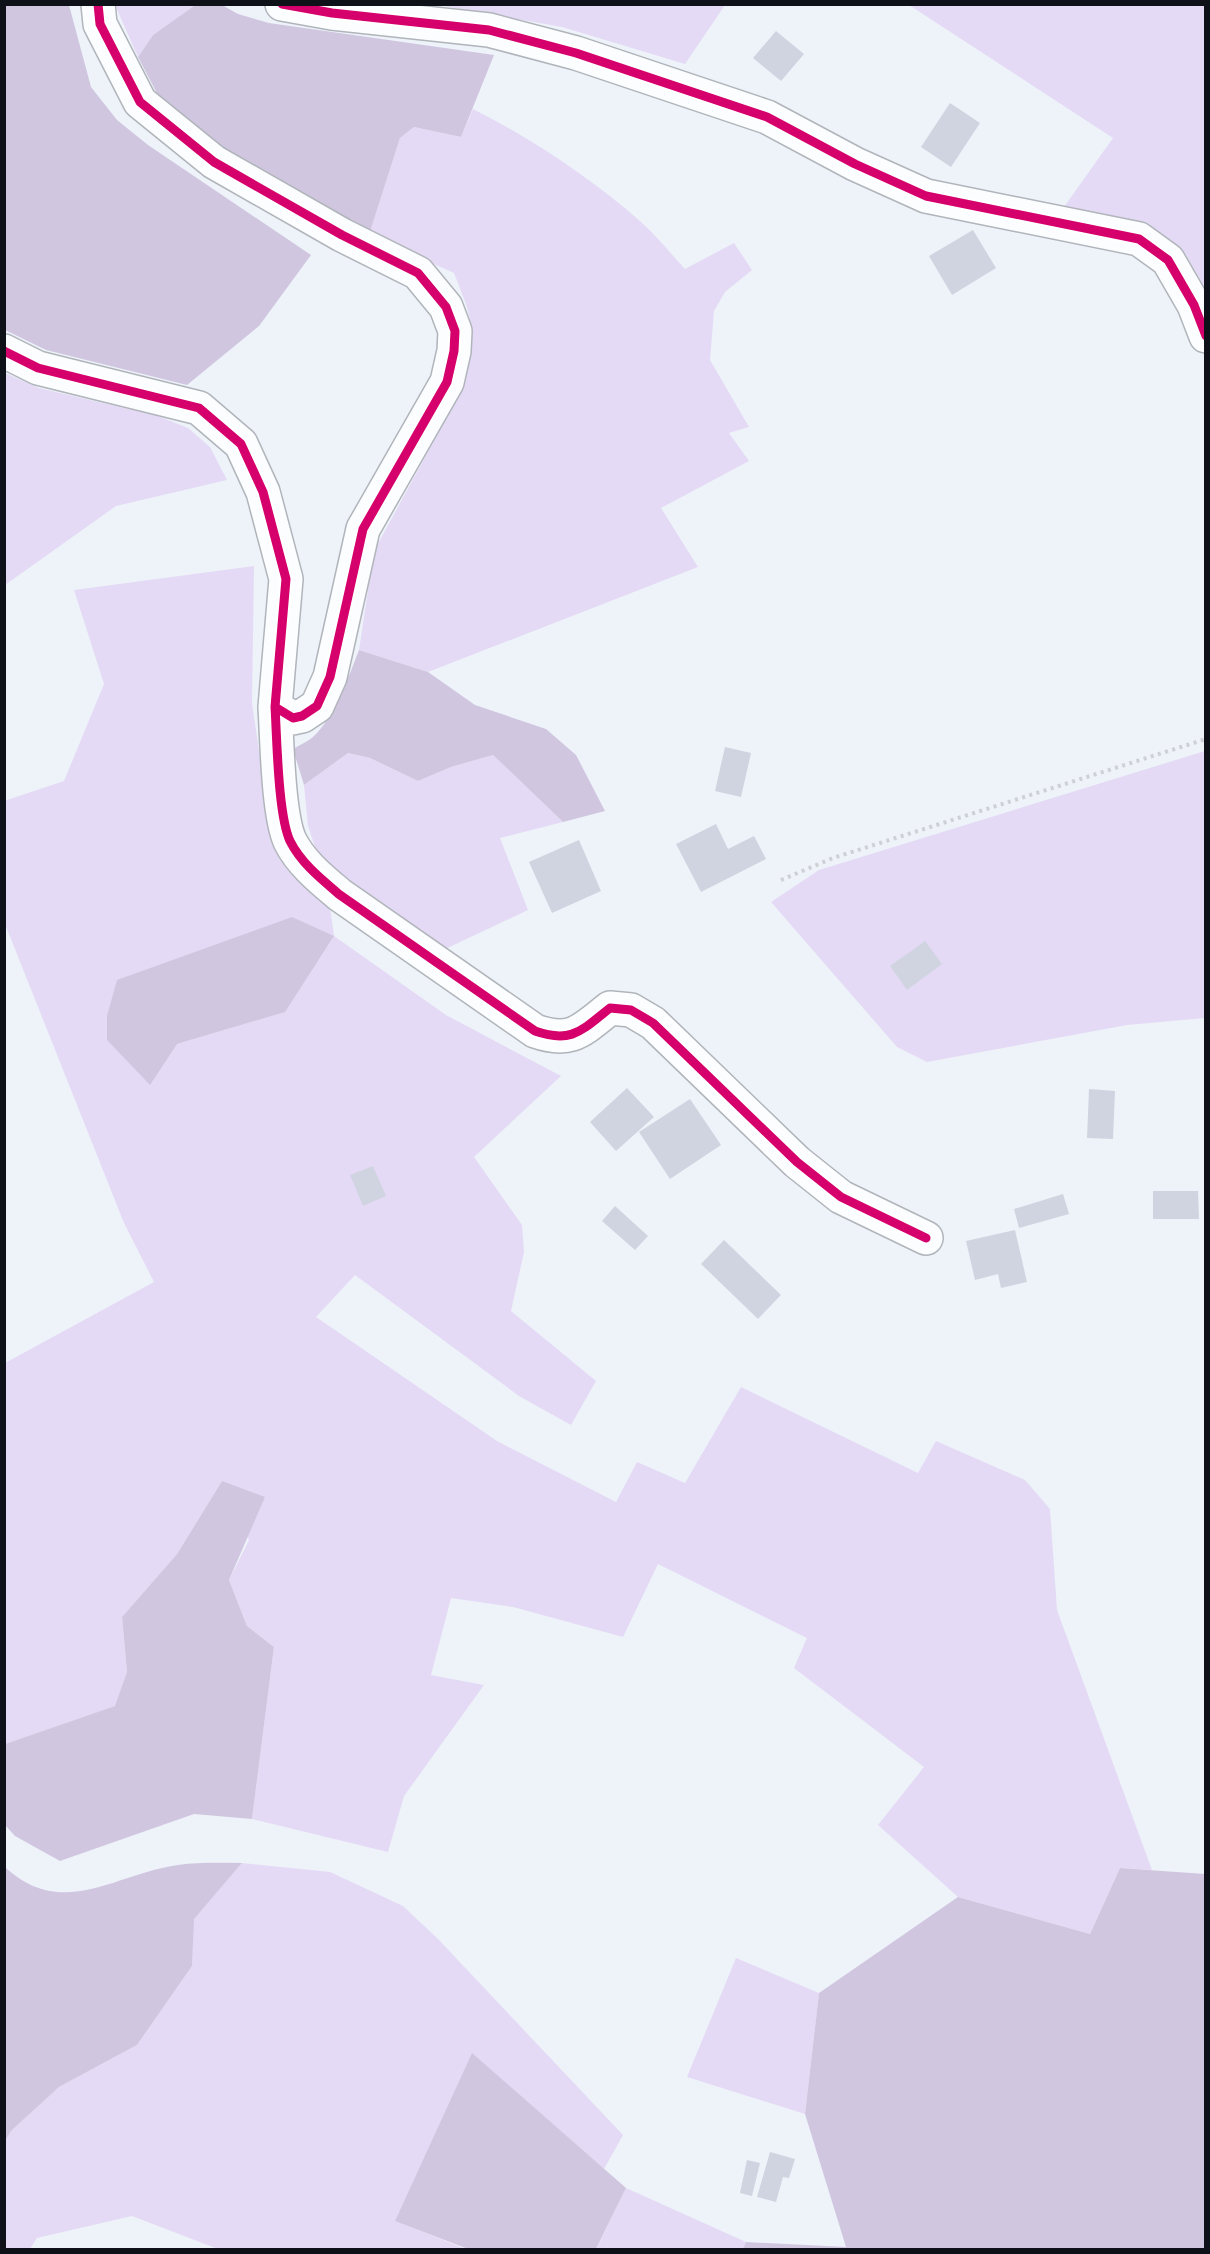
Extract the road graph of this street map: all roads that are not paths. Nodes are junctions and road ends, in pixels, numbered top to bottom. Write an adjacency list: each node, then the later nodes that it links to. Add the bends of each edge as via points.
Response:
1 (98, 4): 5 (street, via 100,24 140,102 214,162 418,273 446,307 455,331 447,382 363,529 330,677 317,706 293,718)
2 (282, 4): 3 (street, via 489,30 565,50 767,117 926,196 1139,239 1168,260 1194,305)
3 (1206, 336)
4 (4, 351): 5 (street, via 38,368 199,408 241,444 263,492 286,579)
5 (275, 707): 6 (street, via 282,802 290,840 311,871 340,895 536,1030 552,1037 575,1035 610,1008 631,1010 646,1019 797,1162 842,1197)
6 (926, 1238)

